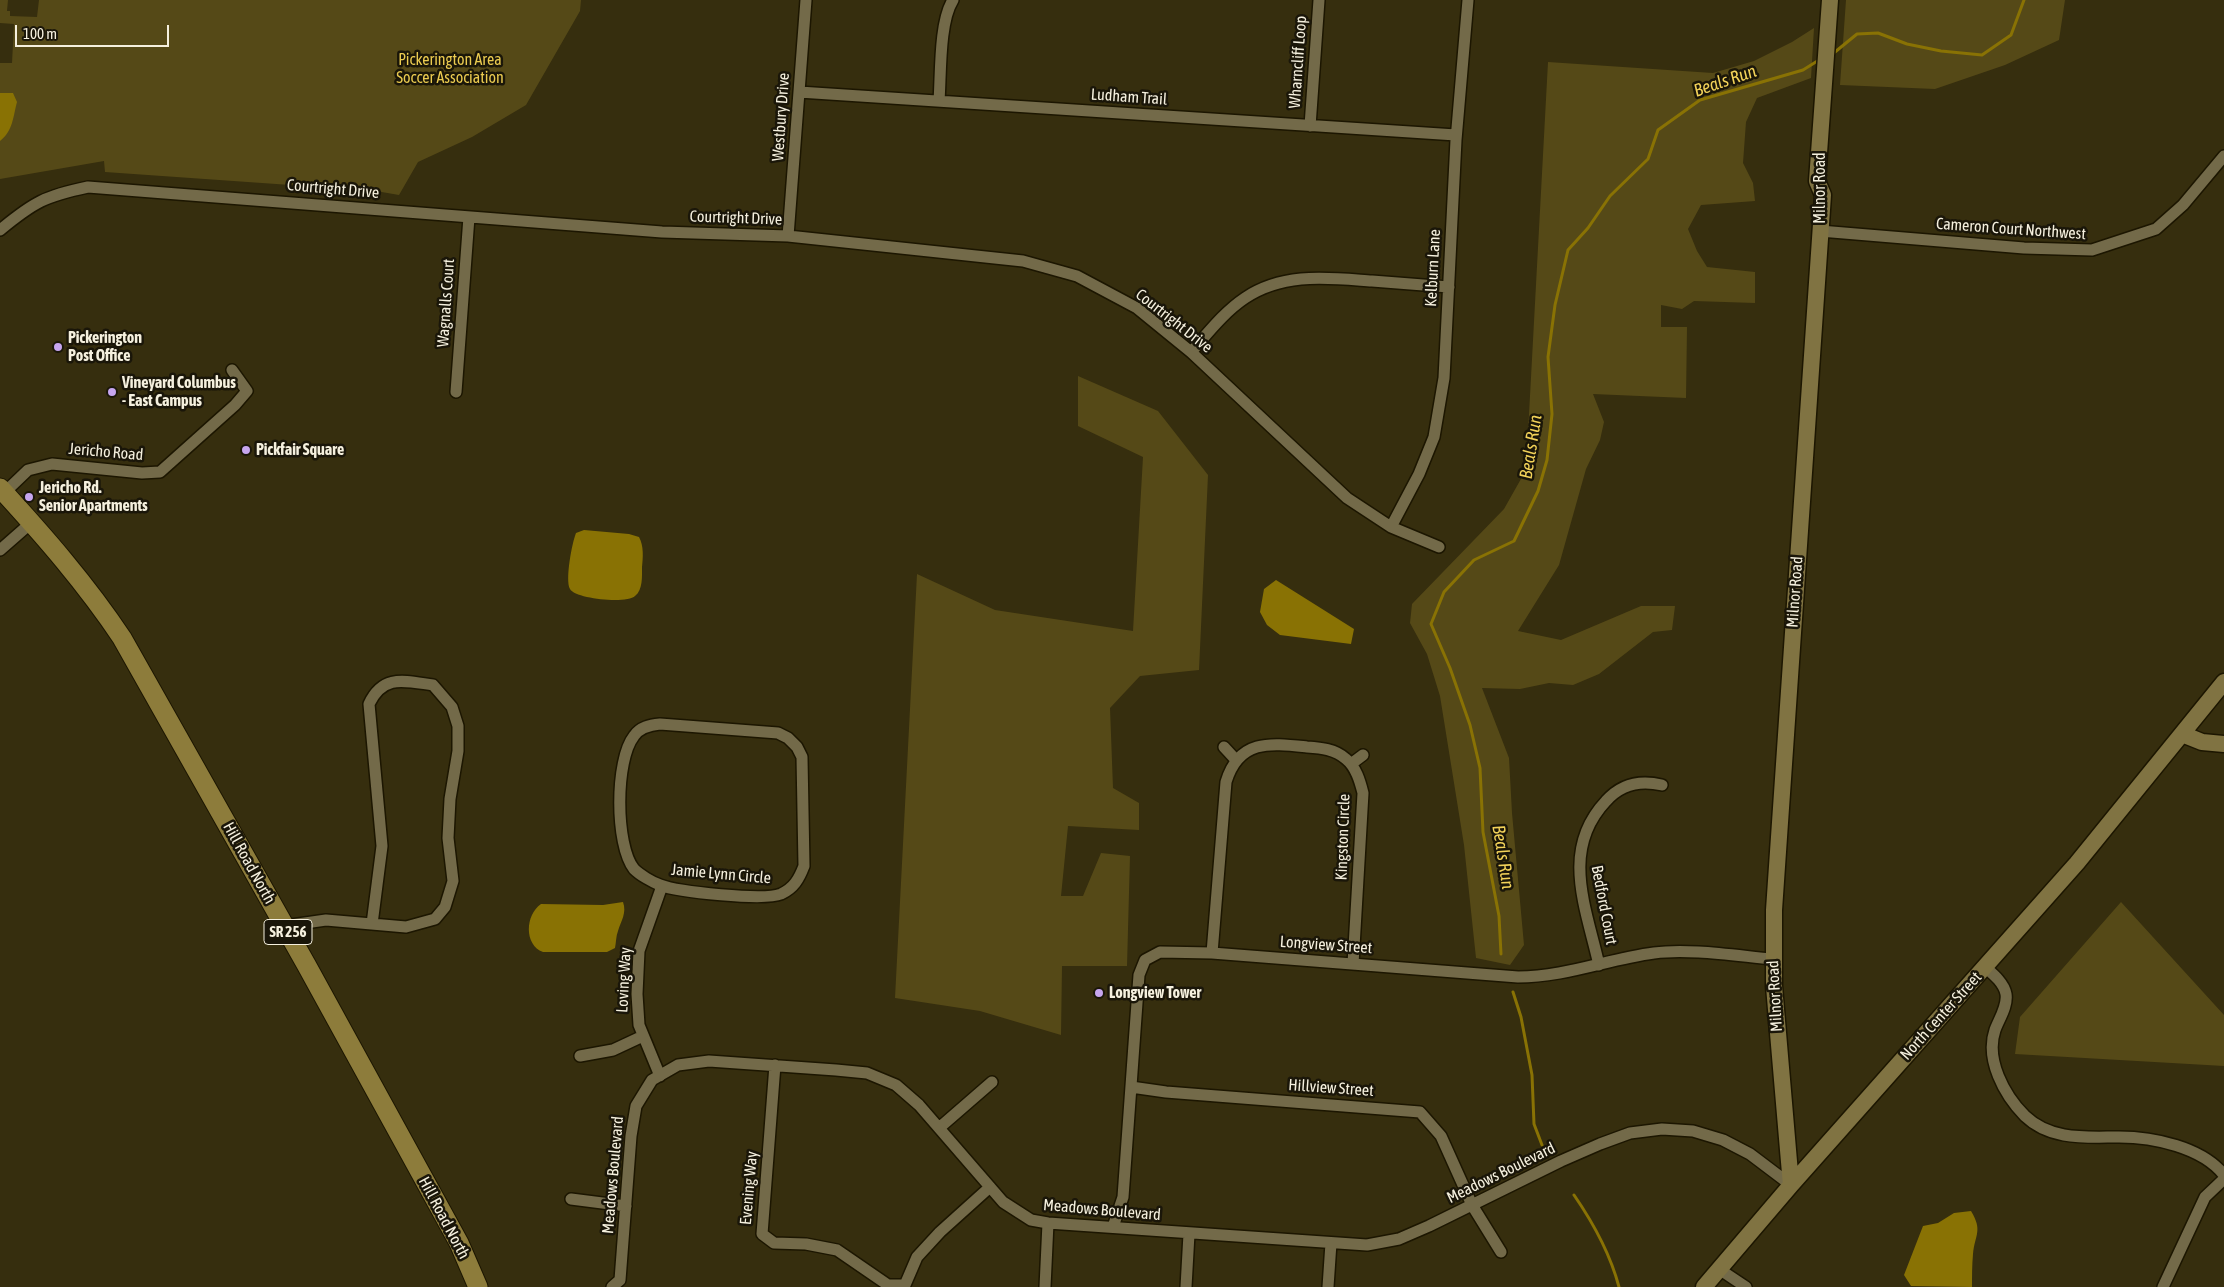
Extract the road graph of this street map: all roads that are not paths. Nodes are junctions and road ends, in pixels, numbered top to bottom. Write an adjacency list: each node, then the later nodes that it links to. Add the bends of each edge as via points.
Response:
1 (806, 0): 6 (street, Westbury Drive)
2 (953, 0): 7 (street, via 943,37)
3 (1319, 0): 8 (street, Wharncliff Loop)
4 (1468, 0): 9 (street, Kelburn Lane)
5 (1830, 0): 13 (main road, Milnor Road, via 1817,180 1823,195)
6 (799, 92): 7 (street, Ludham Trail); 14 (street, Westbury Drive)
7 (939, 101): 8 (street, Ludham Trail)
8 (1310, 126): 9 (street, Ludham Trail)
9 (1456, 135): 15 (street, Kelburn Lane)
10 (2224, 156): 13 (street, Cameron Court Northwest, via 2184,205 2156,229 2092,250 2024,248)
11 (469, 217): 12 (street, Courtright Drive, via 88,187 54,194 29,206); 14 (street, Courtright Drive, via 662,232); 18 (street, Wagnalls Court)
12 (0, 230)
13 (1820, 230): 36 (main road, Milnor Road)
14 (788, 236): 16 (street, Courtright Drive, via 1024,261 1077,276 1137,308)
15 (1448, 287): 16 (street, via 1322,277 1271,284 1229,310); 21 (street, Kelburn Lane, via 1444,378 1434,436 1419,474)
16 (1191, 352): 21 (street, Courtright Drive, via 1347,498)
17 (232, 370): 19 (street, Jericho Road, via 247,391 160,472 52,464 28,470)
18 (456, 392)
19 (2, 491): 20 (main road, Hill Road North / SR 256)
20 (32, 522): 23 (street); 34 (main road, Hill Road North / SR 256, via 98,602 122,638)
21 (1391, 527): 22 (street, Courtright Drive)
22 (1439, 547)
23 (0, 550)
24 (2224, 682): 25 (main road, North Center Street)
25 (2179, 738): 26 (main road); 39 (main road, North Center Street, via 2083,856)
26 (2224, 744)
27 (1224, 747): 29 (street)
28 (1363, 755): 30 (street)
29 (1236, 760): 30 (street, via 1249,750 1272,743 1327,749 1337,752); 35 (street, via 1226,782)
30 (1351, 764): 37 (street, Kingston Circle, via 1363,793)
31 (1662, 785): 38 (street, Bedford Court, via 1648,782 1620,789 1599,808 1584,836 1580,851 1580,882)
32 (662, 886): 32 (street, Jamie Lynn Circle, via 772,897 791,889 804,866 803,776 802,757 788,738 778,733 660,724 642,728 634,736 625,755 622,773 621,832 635,869); 40 (street, Loving Way, via 639,951 638,1018)
33 (372, 924): 33 (street, via 406,927 435,919 445,907 453,881 448,838 458,726 452,707 433,685 395,681 382,685 368,704 382,846); 34 (street, via 326,920)
34 (284, 926): 61 (main road, Hill Road North / SR 256, via 459,1243)
35 (1212, 953): 37 (street, Longview Street); 45 (street, Longview Street, via 1160,952 1145,960 1139,975)
36 (1773, 959): 38 (street, Longview Street, via 1666,952); 49 (main road, Milnor Road)
37 (1353, 964): 38 (street, Longview Street, via 1518,977 1558,974)
38 (1600, 965)
39 (1985, 967): 47 (street, via 1998,979 2006,994 1991,1043 1992,1056 2013,1100 2025,1115 2047,1129 2074,1137 2128,1137 2167,1144 2209,1161); 49 (main road, North Center Street)
40 (643, 1036): 41 (street, via 613,1050); 43 (street, Loving Way)
41 (580, 1056)
42 (775, 1065): 43 (street, Meadows Boulevard, via 709,1061 678,1064); 46 (street, Meadows Boulevard, via 867,1073 896,1085); 50 (street, Evening Way, via 762,1234 774,1243 806,1244 837,1250 888,1285 905,1284 917,1257)
43 (660, 1076): 53 (street, Meadows Boulevard, via 652,1080 636,1106)
44 (992, 1082): 46 (street)
45 (1131, 1087): 52 (street, Hillview Street, via 1420,1112 1441,1136); 55 (street, Longview Street, via 1123,1198)
46 (939, 1128): 50 (street, Meadows Boulevard)
47 (2224, 1175)
48 (2224, 1179): 67 (street, via 2206,1197)
49 (1791, 1185): 52 (street, Meadows Boulevard, via 1750,1154 1722,1140 1693,1131 1662,1129 1630,1133 1600,1144); 59 (main road, North Center Street)
50 (990, 1187): 54 (street, Meadows Boulevard, via 1003,1202 1031,1220)
51 (571, 1199): 53 (street)
52 (1472, 1205): 57 (street, Meadows Boulevard, via 1399,1238 1367,1245); 58 (street, Hillview Street)
53 (626, 1206): 60 (street, Meadows Boulevard)
54 (1048, 1223): 55 (street, Meadows Boulevard); 62 (street)
55 (1113, 1227): 56 (street, Meadows Boulevard)
56 (1189, 1234): 57 (street, Meadows Boulevard); 63 (street)
57 (1331, 1243): 64 (street)
58 (1501, 1252)
59 (1719, 1269): 65 (main road, North Center Street); 66 (street)
60 (621, 1285)
61 (478, 1287)
62 (1045, 1287)
63 (1186, 1287)
64 (1328, 1287)
65 (1704, 1287)
66 (1746, 1287)
67 (2163, 1287)

